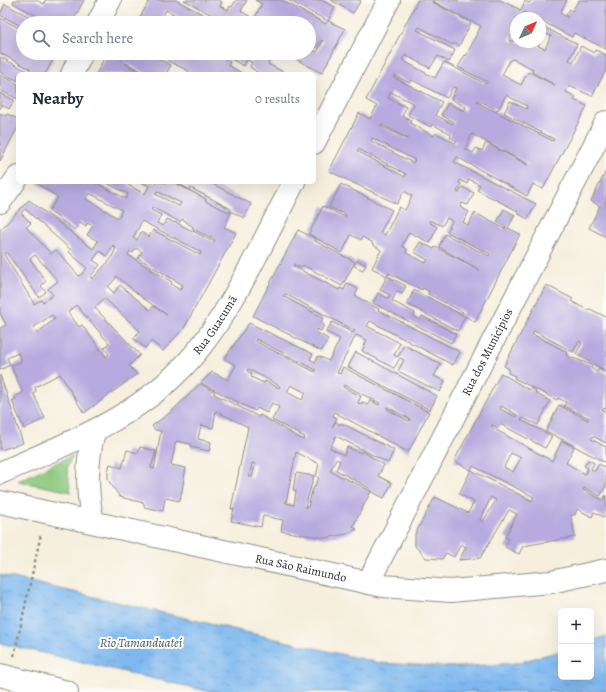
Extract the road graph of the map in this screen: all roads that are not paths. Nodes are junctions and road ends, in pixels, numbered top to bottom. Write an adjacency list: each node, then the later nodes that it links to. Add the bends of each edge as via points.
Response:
1 (110, 0): 3 (main road)
2 (389, 0): 7 (main road)
3 (102, 16)
4 (79, 60): 5 (main road)
5 (73, 72)
6 (606, 122): 16 (main road, Rua dos Municípios)
7 (316, 139)
8 (16, 180): 10 (main road)
9 (293, 184): 11 (main road, Rua Guacumã, via 233,296 206,338 182,368 151,395)
10 (0, 202)
11 (94, 432): 12 (main road, Rua Guacumã); 14 (main road, via 86,478)
12 (0, 473)
13 (0, 502): 14 (main road, Rua São Raimundo)
14 (93, 522): 16 (main road, Rua São Raimundo)
15 (606, 570): 16 (main road, Rua São Raimundo, via 551,582 451,590 383,586)
16 (368, 582)
17 (0, 675): 18 (main road)
18 (67, 692)

